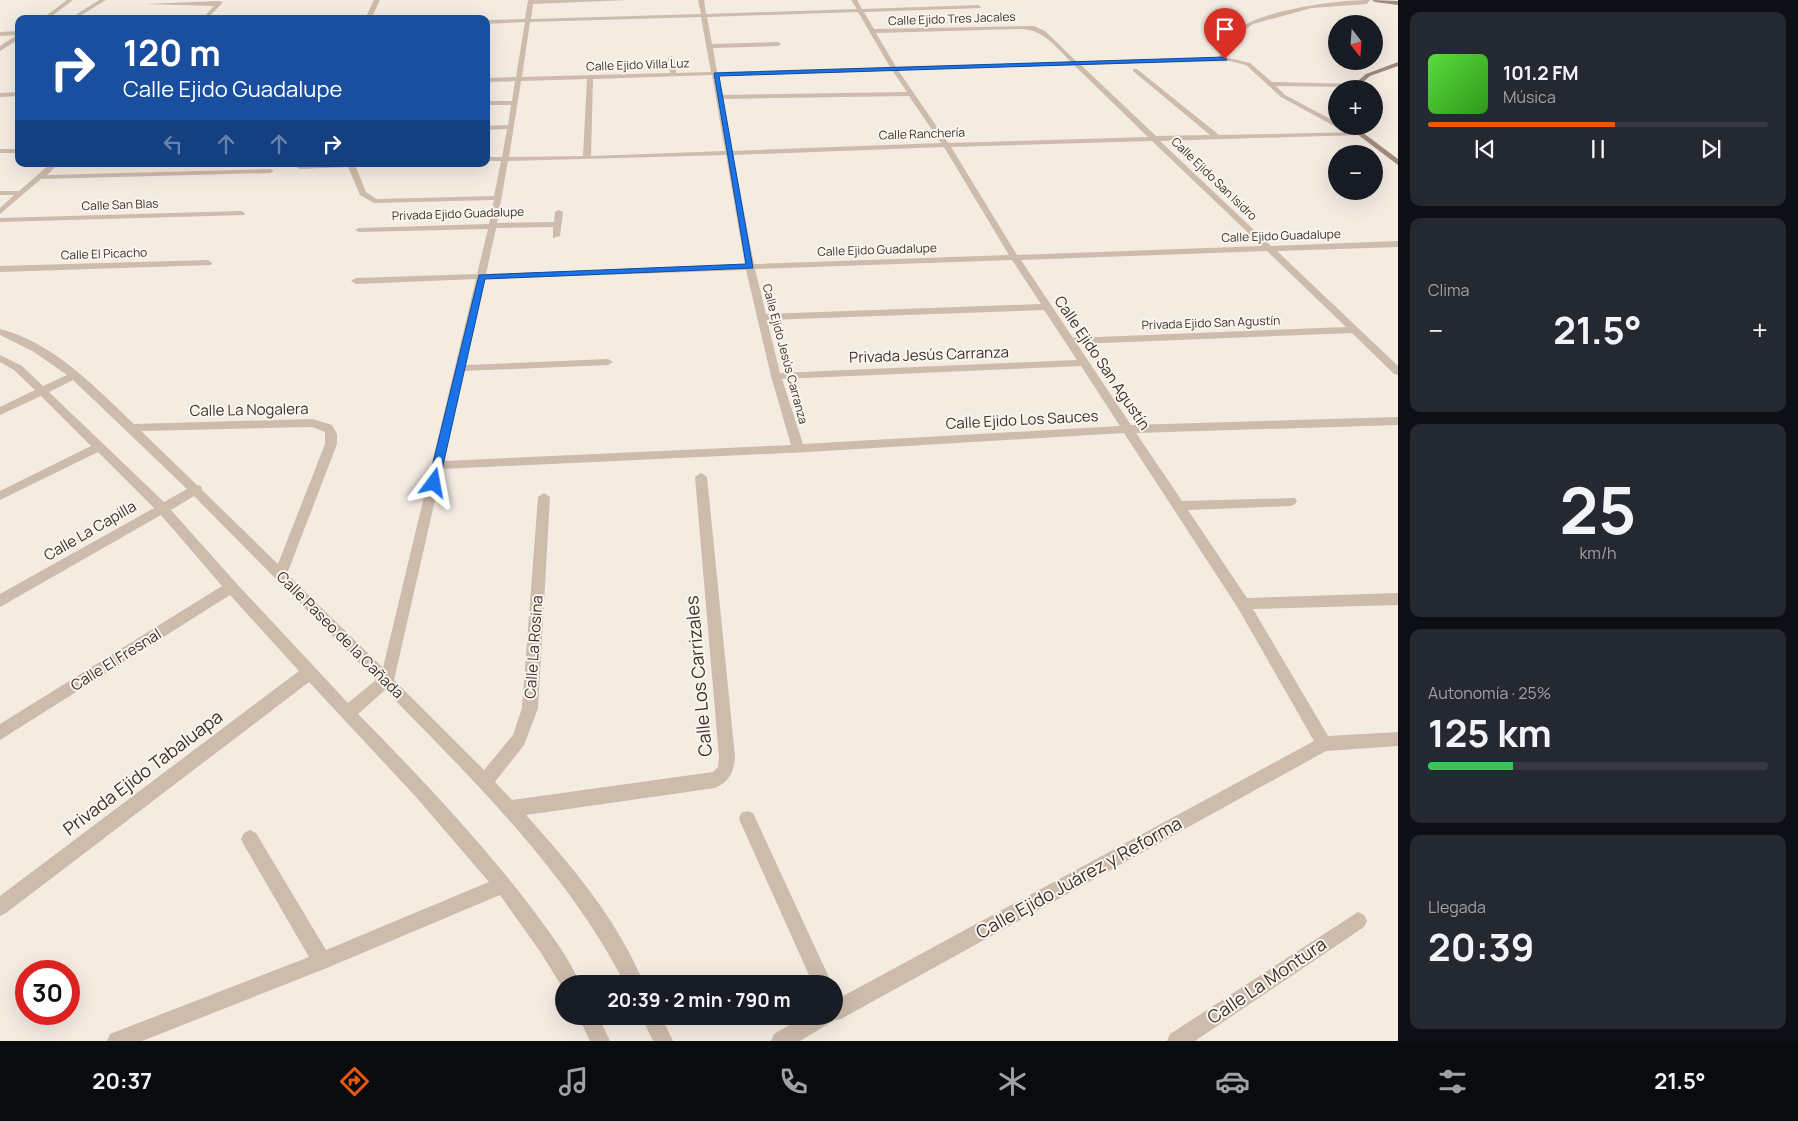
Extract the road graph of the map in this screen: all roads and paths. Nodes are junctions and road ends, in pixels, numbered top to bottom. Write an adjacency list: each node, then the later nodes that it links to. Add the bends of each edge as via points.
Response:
1 (70, 0): 15 (street)
2 (103, 0): 16 (street)
3 (377, 0): 18 (street)
4 (625, 0): 9 (street)
5 (702, 0): 19 (street, Calle Ejido Jesús Carranza)
6 (854, 0): 14 (street, Calle Ejido San Agustín)
7 (1367, 0): 31 (street, via 1312,6 1251,23 1231,37 1226,54)
8 (1375, 0): 12 (main road)
9 (531, 1): 20 (street)
10 (220, 2): 11 (street); 17 (street)
11 (148, 4)
12 (1398, 4)
13 (979, 7): 14 (street)
14 (860, 11): 19 (street); 23 (street, Calle Ejido San Agustín)
15 (49, 15)
16 (78, 15)
17 (208, 15)
18 (370, 15)
19 (704, 16): 20 (street); 28 (street, Calle Ejido Jesús Carranza)
20 (529, 21): 21 (street); 39 (street)
21 (490, 22)
22 (1034, 28): 23 (street, Calle Ejido Tres Jacales); 32 (street, Calle Ejido San Isidro, via 1043,32)
23 (871, 31): 34 (street, Calle Ejido San Agustín)
24 (0, 34): 25 (street)
25 (15, 35)
26 (15, 38): 29 (street)
27 (778, 44): 28 (street)
28 (709, 46): 36 (street, Calle Ejido Jesús Carranza)
29 (0, 50)
30 (671, 58): 37 (street)
31 (1219, 59): 32 (street, Calle Ejido Villa Luz); 42 (street, Calle Ejido Villa Luz, via 1240,60)
32 (1076, 64): 34 (street, Calle Ejido Villa Luz); 56 (street, Calle Ejido San Isidro)
33 (1398, 64): 41 (main road)
34 (894, 69): 36 (street, Calle Ejido Villa Luz); 45 (street, Calle Ejido San Agustín)
35 (1135, 70): 55 (street)
36 (716, 74): 37 (street, Calle Ejido Villa Luz); 47 (street, Calle Ejido Jesús Carranza)
37 (673, 76): 38 (street, Calle Ejido Villa Luz)
38 (590, 78): 39 (street, Calle Ejido Villa Luz); 62 (street)
39 (519, 79): 40 (street, Calle Ejido Villa Luz); 48 (street)
40 (490, 80)
41 (1362, 80)
42 (1272, 84): 43 (street); 50 (street, via 1288,99)
43 (1328, 86)
44 (15, 94): 46 (street)
45 (910, 94): 47 (street); 57 (street, Calle Ejido San Agustín)
46 (0, 95)
47 (720, 97): 60 (street, Calle Ejido Jesús Carranza)
48 (515, 102): 49 (street); 51 (street)
49 (490, 103)
50 (1328, 120)
51 (512, 127): 52 (street); 61 (street)
52 (490, 128)
53 (1328, 132): 55 (street, Calle Ranchería)
54 (1361, 135): 64 (main road)
55 (1217, 137): 56 (street, Calle Ranchería)
56 (1155, 138): 57 (street, Calle Ranchería); 83 (street, Calle Ejido San Isidro)
57 (946, 145): 60 (street, Calle Ranchería); 84 (street, Calle Ejido San Agustín)
58 (15, 151): 59 (street)
59 (0, 152)
60 (728, 152): 62 (street, Calle Ranchería); 86 (street, Calle Ejido Jesús Carranza)
61 (505, 158): 62 (street, Calle Ranchería); 63 (street, Calle Ranchería); 73 (street)
62 (587, 158)
63 (490, 159)
64 (1398, 163)
65 (51, 167): 70 (street)
66 (209, 167): 69 (street)
67 (352, 167): 73 (street, via 362,192 377,202)
68 (270, 171): 69 (street)
69 (204, 173): 70 (street)
70 (39, 177): 72 (street)
71 (0, 193): 72 (street)
72 (21, 193): 74 (street)
73 (498, 198): 79 (street)
74 (0, 212)
75 (558, 212): 78 (street)
76 (241, 213): 77 (street, Calle San Blas)
77 (0, 220)
78 (558, 224): 79 (street, Privada Ejido Guadalupe); 81 (street)
79 (493, 226): 80 (street, Privada Ejido Guadalupe); 88 (street)
80 (359, 230)
81 (556, 236)
82 (1398, 244): 83 (street, Calle Ejido Guadalupe)
83 (1271, 249): 84 (street, Calle Ejido Guadalupe); 92 (street, Calle Ejido San Isidro)
84 (1014, 258): 86 (street, Calle Ejido Guadalupe); 90 (street, Calle Ejido San Agustín)
85 (208, 263): 87 (street, Calle El Picacho)
86 (750, 266): 88 (street, Calle Ejido Guadalupe); 91 (street, Calle Ejido Jesús Carranza)
87 (0, 269)
88 (482, 276): 89 (street, Calle Ejido Guadalupe); 98 (street)
89 (356, 281)
90 (1046, 307): 91 (street); 94 (street, Calle Ejido San Agustín)
91 (762, 317): 101 (street, Calle Ejido Jesús Carranza)
92 (1353, 330): 94 (street, Privada Ejido San Agustín); 99 (street, Calle Ejido San Isidro)
93 (0, 332): 100 (street, Calle Paseo de la Cañada, via 53,358)
94 (1069, 341): 97 (street, Calle Ejido San Agustín)
95 (0, 358): 102 (street, via 18,368)
96 (608, 362): 98 (street)
97 (1083, 363): 101 (street, Privada Jesús Carranza); 106 (street, Calle Ejido San Agustín)
98 (460, 368): 109 (street)
99 (1398, 372)
100 (76, 375): 102 (street); 105 (street, Calle Paseo de la Cañada)
101 (776, 376): 108 (street, Calle Ejido Jesús Carranza)
102 (42, 392): 103 (street); 107 (street)
103 (0, 411)
104 (1398, 421): 106 (street, Calle Ejido Los Sauces)
105 (131, 428): 111 (street, Calle Paseo de la Cañada); 117 (street, Calle La Nogalera, via 312,423 330,429 333,435 331,444)
106 (1128, 429): 108 (street, Calle Ejido Los Sauces); 115 (street, Calle Ejido San Agustín)
107 (98, 447): 112 (street); 116 (street)
108 (798, 448): 109 (street, Calle Ejido Los Sauces)
109 (438, 465): 123 (street)
110 (701, 477): 129 (street, Calle Los Carrizales, via 727,757 724,774 715,780)
111 (197, 490): 116 (street, Calle La Capilla); 117 (street, Calle Paseo de la Cañada)
112 (0, 496)
113 (544, 497): 128 (street, Calle La Rosina, via 530,708 524,730 512,751)
114 (1292, 501): 115 (street)
115 (1179, 506): 121 (street, Calle Ejido San Agustín)
116 (162, 508): 118 (street); 120 (street, Calle La Capilla)
117 (280, 575): 123 (street, Calle Paseo de la Cañada)
118 (231, 587): 122 (street); 125 (street, Calle El Fresnal)
119 (1398, 599): 121 (street)
120 (0, 601)
121 (1243, 604): 127 (street, Calle Ejido San Agustín)
122 (310, 672): 124 (street); 133 (street, Privada Ejido Tabaluapa)
123 (387, 680): 124 (street); 128 (street, Calle Paseo de la Cañada)
124 (347, 713): 132 (street, via 422,791)
125 (0, 733)
126 (1398, 739): 127 (street)
127 (1324, 744): 139 (street, Calle Ejido Juárez y Reforma)
128 (484, 782): 129 (street, Calle Paseo de la Cañada)
129 (510, 810): 137 (street, Calle Paseo de la Cañada, via 589,904)
130 (747, 819): 138 (street)
131 (250, 839): 135 (street)
132 (503, 885): 135 (street); 136 (street)
133 (0, 907)
134 (1358, 921): 147 (street, Calle La Montura)
135 (322, 960): 143 (street)
136 (566, 975)
137 (630, 975)
138 (819, 975)
139 (843, 1006)
140 (592, 1025): 144 (street)
141 (655, 1025): 145 (street)
142 (809, 1025): 146 (street, Calle Ejido Juárez y Reforma)
143 (117, 1041)
144 (600, 1041)
145 (663, 1041)
146 (780, 1041)
147 (1177, 1041)

